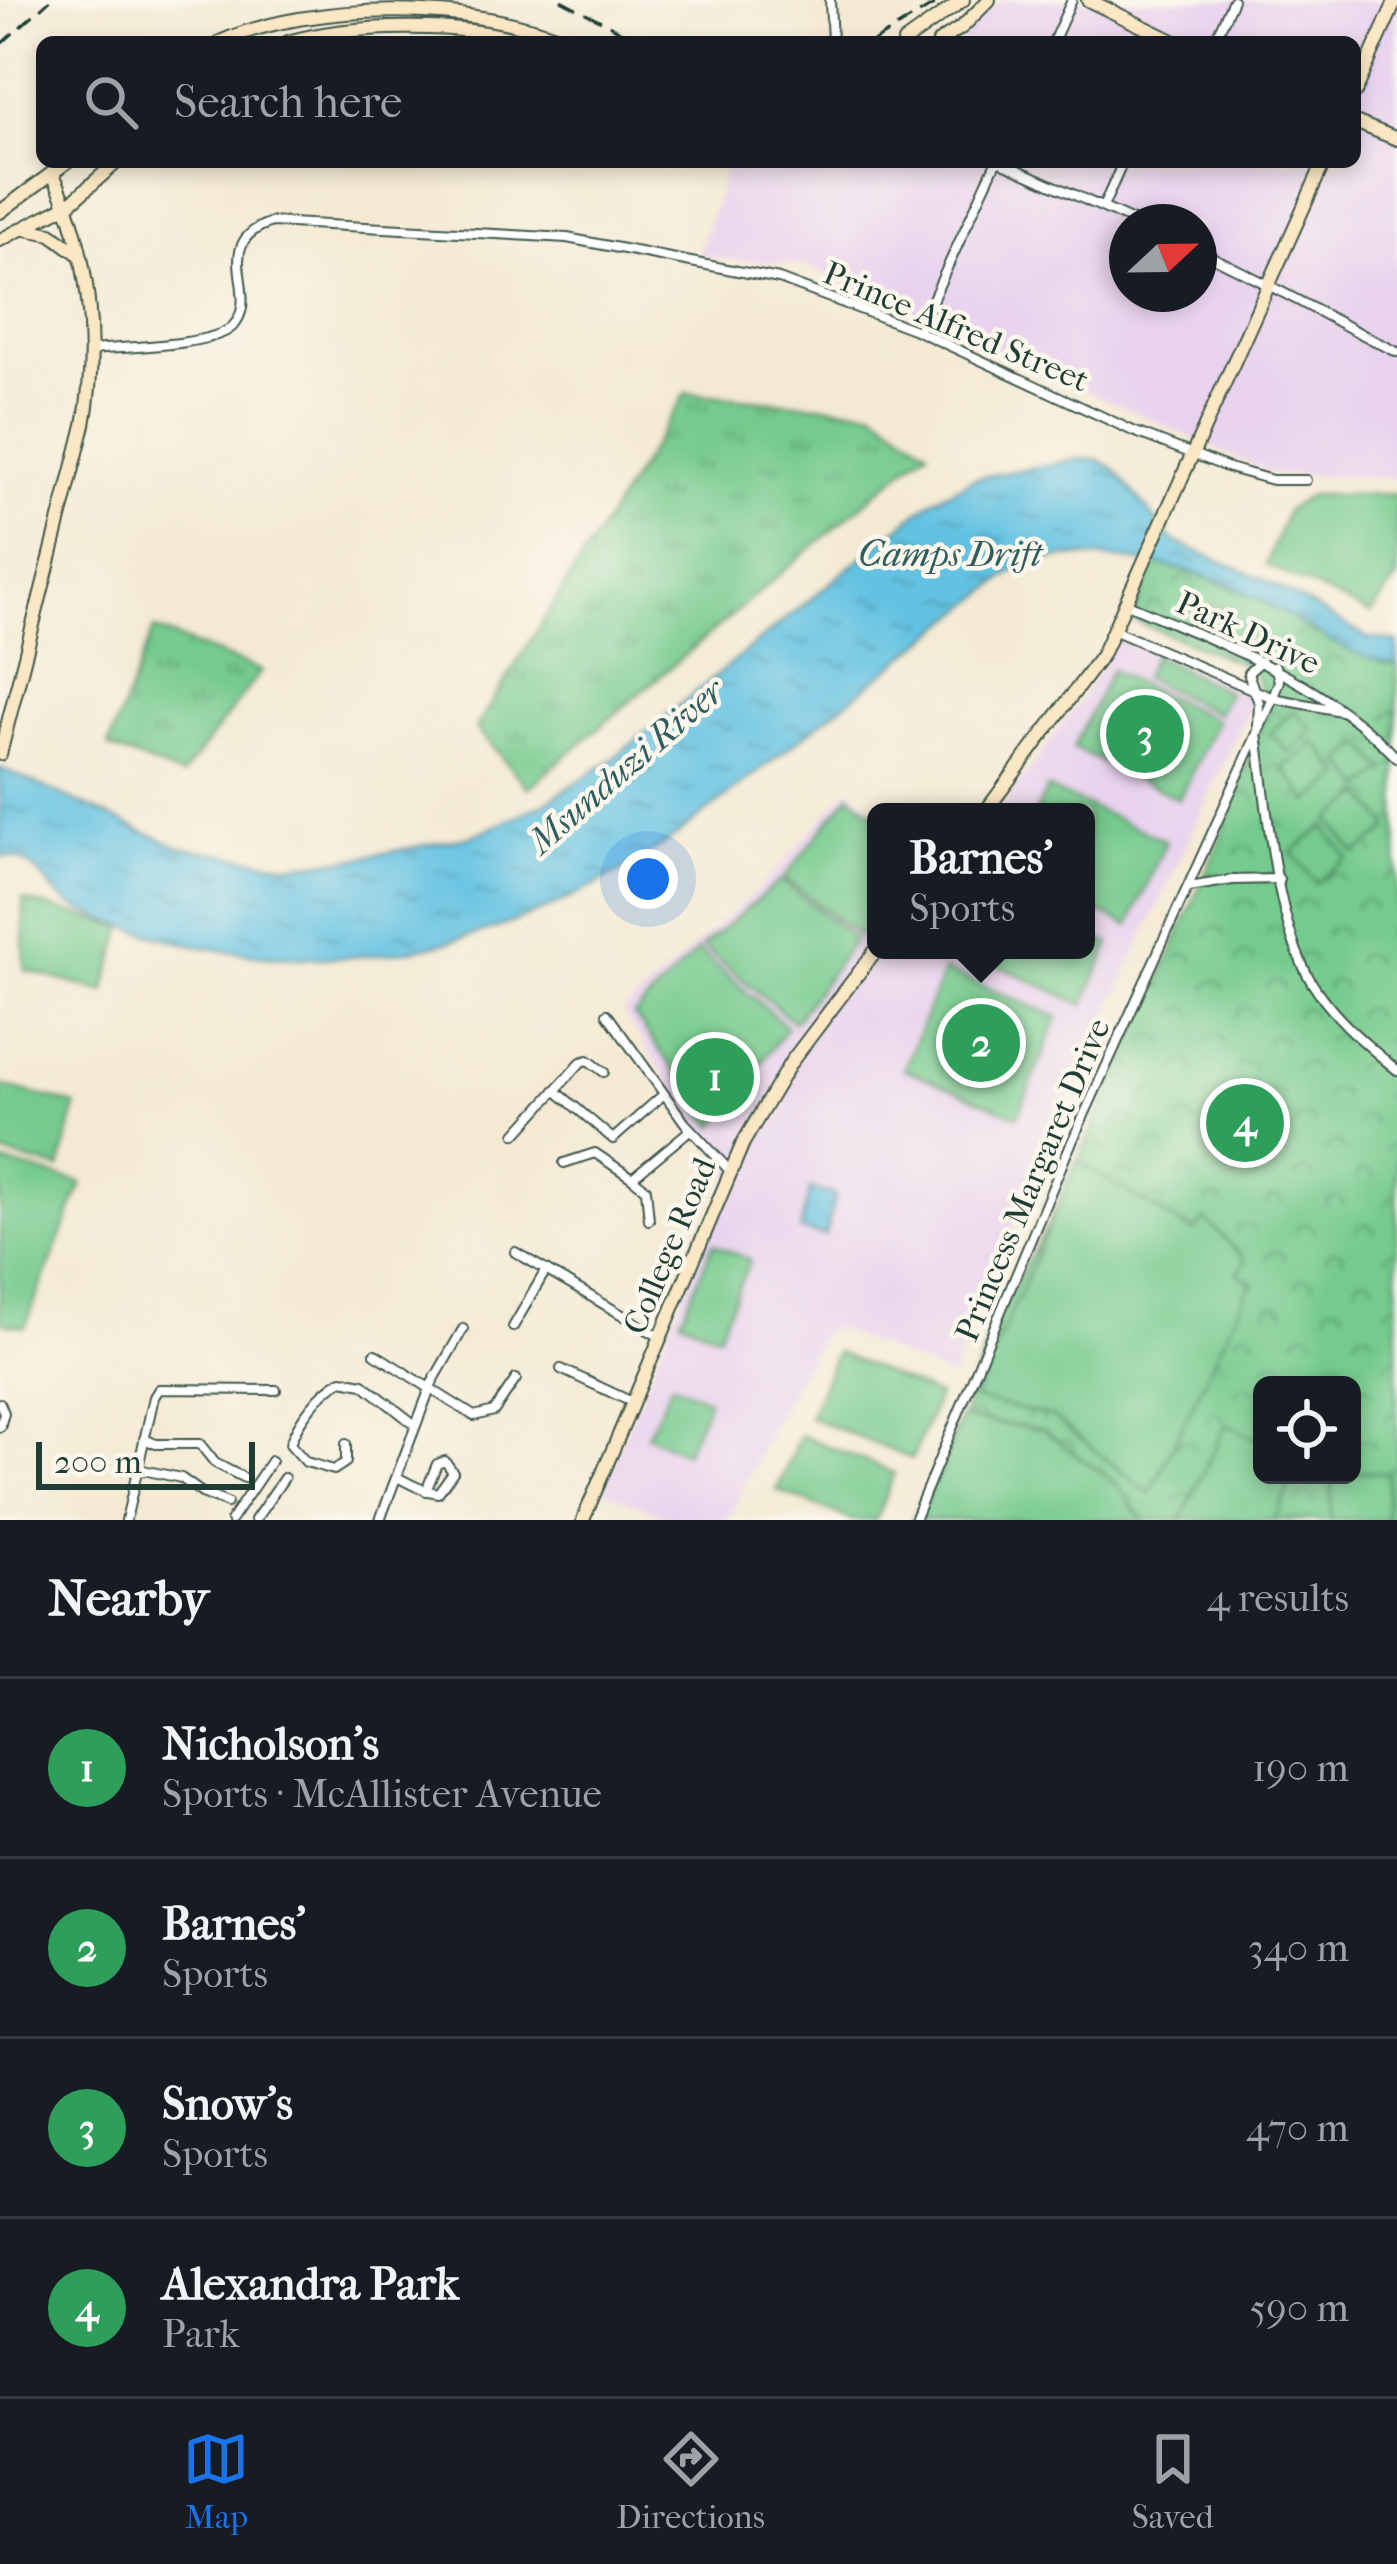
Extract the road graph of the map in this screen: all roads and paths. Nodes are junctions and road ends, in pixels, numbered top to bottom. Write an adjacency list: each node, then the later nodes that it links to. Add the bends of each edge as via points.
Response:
1 (830, 0): 12 (street)
2 (963, 0): 13 (street)
3 (989, 0): 14 (street)
4 (1072, 0): 15 (street)
5 (1088, 0): 16 (street)
6 (1233, 0): 17 (street)
7 (1396, 0): 18 (street)
8 (239, 36): 11 (street, via 291,20 446,12)
9 (317, 36): 10 (street, via 455,28)
10 (494, 36)
11 (553, 36)
12 (832, 36)
13 (912, 36)
14 (948, 36)
15 (1056, 36)
16 (1163, 36)
17 (1217, 36)
18 (1361, 79)
19 (1361, 124): 20 (street)
20 (1397, 139)
21 (60, 168): 27 (street)
22 (109, 168): 28 (street)
23 (995, 168): 37 (street)
24 (1012, 168): 29 (street)
25 (1120, 168): 29 (street)
26 (1321, 168): 36 (street)
27 (53, 174): 28 (street); 31 (street)
28 (68, 205): 32 (street); 34 (street)
29 (1103, 207): 30 (street)
30 (1109, 210)
31 (0, 212)
32 (26, 229): 33 (street); 34 (street, via 55,236)
33 (0, 241)
34 (78, 254): 38 (street)
35 (1217, 259): 36 (street)
36 (1272, 284): 39 (street); 40 (street)
37 (918, 331): 38 (street, Prince Alfred Street, via 779,279 602,243 278,221 242,243 241,311 230,329); 40 (street, Prince Alfred Street)
38 (92, 350): 50 (street, via 84,425)
39 (1397, 352)
40 (1193, 452): 41 (street, Prince Alfred Street, via 1250,475); 42 (street)
41 (1306, 480)
42 (1125, 603): 43 (street); 44 (street, Park Drive)
43 (1113, 630): 46 (street, Park Drive); 52 (street, via 1096,666)
44 (1261, 661): 45 (street, Park Drive); 46 (street, via 1248,673)
45 (1275, 666): 47 (street); 48 (street, Park Drive)
46 (1254, 691): 47 (street, Park Drive); 49 (street, Princess Margaret Drive)
47 (1273, 698): 48 (street, Park Drive); 49 (street, Princess Margaret Drive)
48 (1348, 712): 51 (street, Park Drive)
49 (1258, 730): 53 (street); 54 (street, Princess Margaret Drive)
50 (2, 747)
51 (1397, 758)
52 (993, 803)
53 (1280, 880): 54 (street); 57 (street, via 1294,943 1317,992)
54 (1189, 887): 95 (street, Princess Margaret Drive, via 1066,1155)
55 (869, 959): 64 (street, College Road, via 772,1089)
56 (607, 1014): 60 (street)
57 (1397, 1070)
58 (604, 1072): 59 (street, via 586,1060)
59 (555, 1090): 60 (street, via 613,1139); 62 (street)
60 (664, 1094): 61 (street)
61 (690, 1130): 64 (street); 65 (street)
62 (516, 1134)
63 (564, 1163): 65 (street, via 595,1153)
64 (730, 1172): 71 (street, College Road)
65 (632, 1178): 66 (street, via 646,1189)
66 (649, 1220)
67 (515, 1252): 68 (street)
68 (546, 1270): 69 (street); 71 (street)
69 (513, 1327)
70 (464, 1329): 75 (street)
71 (660, 1337): 78 (street, College Road)
72 (375, 1354): 75 (street)
73 (561, 1369): 78 (street)
74 (516, 1379): 75 (street, via 484,1417)
75 (429, 1389): 79 (street)
76 (276, 1390): 81 (street, via 164,1387)
77 (0, 1402): 80 (street)
78 (633, 1403): 94 (street, College Road)
79 (414, 1424): 82 (street, via 363,1384 342,1380 322,1395 290,1444 306,1462 334,1471 346,1462); 87 (street)
80 (0, 1427)
81 (144, 1439): 84 (street); 85 (street, via 200,1444)
82 (346, 1444)
83 (271, 1461): 91 (street)
84 (138, 1469): 89 (street, via 181,1478); 90 (street)
85 (244, 1478)
86 (284, 1478): 92 (street)
87 (399, 1478): 88 (street); 93 (street)
88 (426, 1491)
89 (227, 1503)
90 (127, 1520)
91 (231, 1520)
92 (255, 1520)
93 (380, 1520)
94 (584, 1520)
95 (914, 1520)

